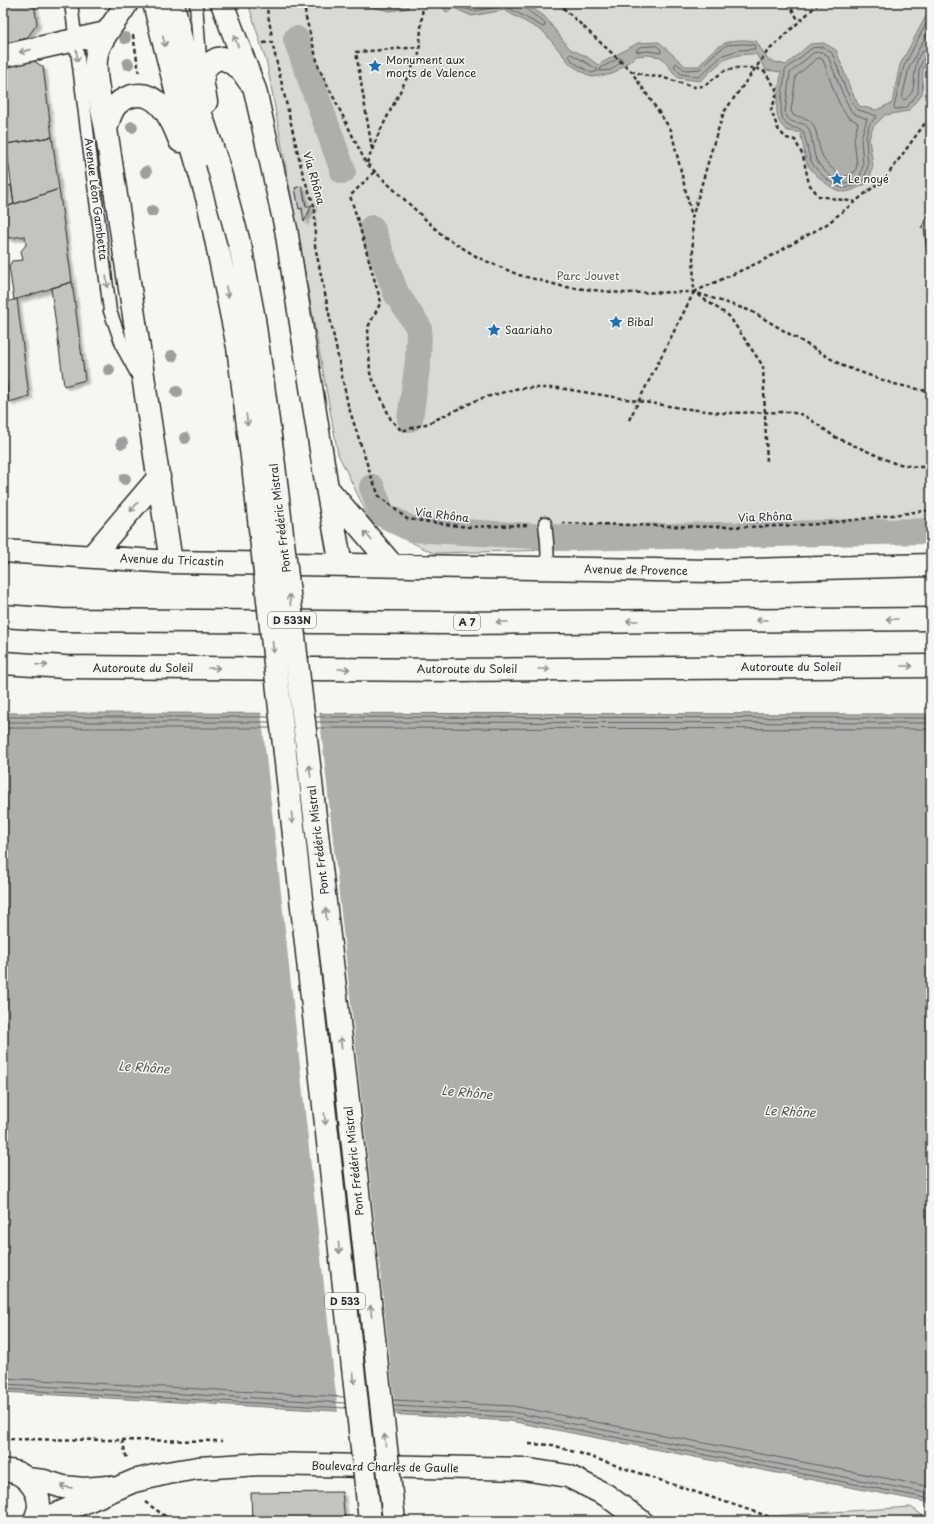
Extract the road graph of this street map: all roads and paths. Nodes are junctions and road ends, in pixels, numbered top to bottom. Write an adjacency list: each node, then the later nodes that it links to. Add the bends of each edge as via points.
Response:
1 (71, 3): 17 (lane, Avenue Léon Gambetta)
2 (127, 3): 14 (main road)
3 (154, 3): 34 (main road, one-way to 34, via 208,200)
4 (173, 3): 29 (main road, via 191,85)
5 (196, 3): 23 (lane)
6 (222, 3): 24 (main road, one-way to 6)
7 (266, 3): 16 (path)
8 (304, 3): 30 (path, via 320,68)
9 (423, 3): 19 (path)
10 (558, 3): 22 (path)
11 (788, 3): 13 (path)
12 (818, 3): 13 (path)
13 (799, 21): 21 (path, via 767,52)
14 (106, 33): 17 (main road); 27 (main road, via 98,49 95,69)
15 (133, 33): 25 (path)
16 (272, 37)
17 (75, 40): 20 (main road, one-way to 20); 36 (lane, Avenue Léon Gambetta, one-way to 36, via 110,311 124,350)
18 (272, 42): 46 (path, Via Rhôna, via 303,175 315,208 315,246 348,405 379,496 407,519 467,527)
19 (420, 48): 28 (path); 28 (path, via 356,52)
20 (3, 56)
21 (756, 68): 22 (path, via 724,71 704,86 694,87); 32 (path, via 765,72 776,89 771,110 778,129 786,138 795,140 809,184 819,196); 33 (path, via 724,112)
22 (631, 71): 33 (path, via 671,130)
23 (202, 80): 24 (main road, via 210,63 222,58 240,68); 29 (main road)
24 (255, 90): 44 (main road, via 286,229)
25 (142, 96): 27 (main road, via 125,98 114,108); 34 (main road, via 152,98 166,112 178,136)
26 (931, 115): 32 (path, via 886,177)
27 (106, 129): 36 (main road)
28 (372, 149): 30 (path)
29 (217, 162): 59 (main road, Pont Frédéric Mistral / D 533N, one-way to 29, bridge, via 274,465 255,327 241,250)
30 (366, 163): 31 (path)
31 (374, 172): 35 (path, via 443,236 479,258 519,275 565,286 622,293); 38 (path, via 350,196 381,302 368,327 370,373 391,420 402,431 429,424 478,399 519,388 559,388)
32 (855, 202): 35 (path, via 827,224 764,260)
33 (692, 218): 35 (path)
34 (219, 254): 58 (main road, Pont Frédéric Mistral / D 533N, one-way to 58, bridge, via 238,347 253,465)
35 (694, 292): 37 (path, via 751,311 843,366 894,384); 38 (path); 39 (path, via 730,316 763,366)
36 (145, 388): 43 (main road)
37 (931, 392)
38 (639, 402): 39 (path, via 722,413); 40 (path)
39 (765, 412): 41 (path); 42 (path, via 789,412 804,416 835,436 894,463)
40 (629, 420)
41 (767, 464)
42 (931, 468)
43 (159, 477): 48 (main road, one-way to 48); 49 (main road)
44 (327, 488): 50 (main road); 52 (main road, one-way to 44)
45 (931, 510): 46 (path, Via Rhôna, via 816,524 708,527)
46 (545, 523): 53 (lane)
47 (3, 551): 48 (main road, Avenue du Tricastin)
48 (92, 556): 49 (main road, Avenue du Tricastin)
49 (171, 562): 50 (main road, Avenue du Tricastin)
50 (341, 565): 52 (main road, Avenue de Provence)
51 (931, 565): 53 (main road, Avenue de Provence, via 713,571)
52 (393, 566): 53 (main road, Avenue de Provence)
53 (548, 568)
54 (3, 616): 55 (main road, A 7, one-way to 54, via 445,623 61,620)
55 (931, 619)
56 (3, 662): 57 (main road, Autoroute du Soleil, one-way to 57, via 65,667 441,670)
57 (931, 666)
58 (320, 1080): 66 (main road, Pont Frédéric Mistral / D 533, one-way to 66, bridge)
59 (346, 1082): 67 (main road, Pont Frédéric Mistral / D 533, one-way to 59, bridge)
60 (3, 1471): 61 (main road, Boulevard Charles de Gaulle)
61 (27, 1478): 62 (main road, Boulevard Charles de Gaulle, one-way to 61, via 84,1489 63,1487); 64 (main road, via 38,1498)
62 (119, 1486): 64 (main road, Boulevard Charles de Gaulle); 68 (main road, Boulevard Charles de Gaulle, via 167,1473 198,1468 262,1464 523,1470 568,1476 606,1495)
63 (145, 1503): 65 (path)
64 (36, 1521)
65 (172, 1521)
66 (370, 1521)
67 (394, 1521)
68 (641, 1521)

